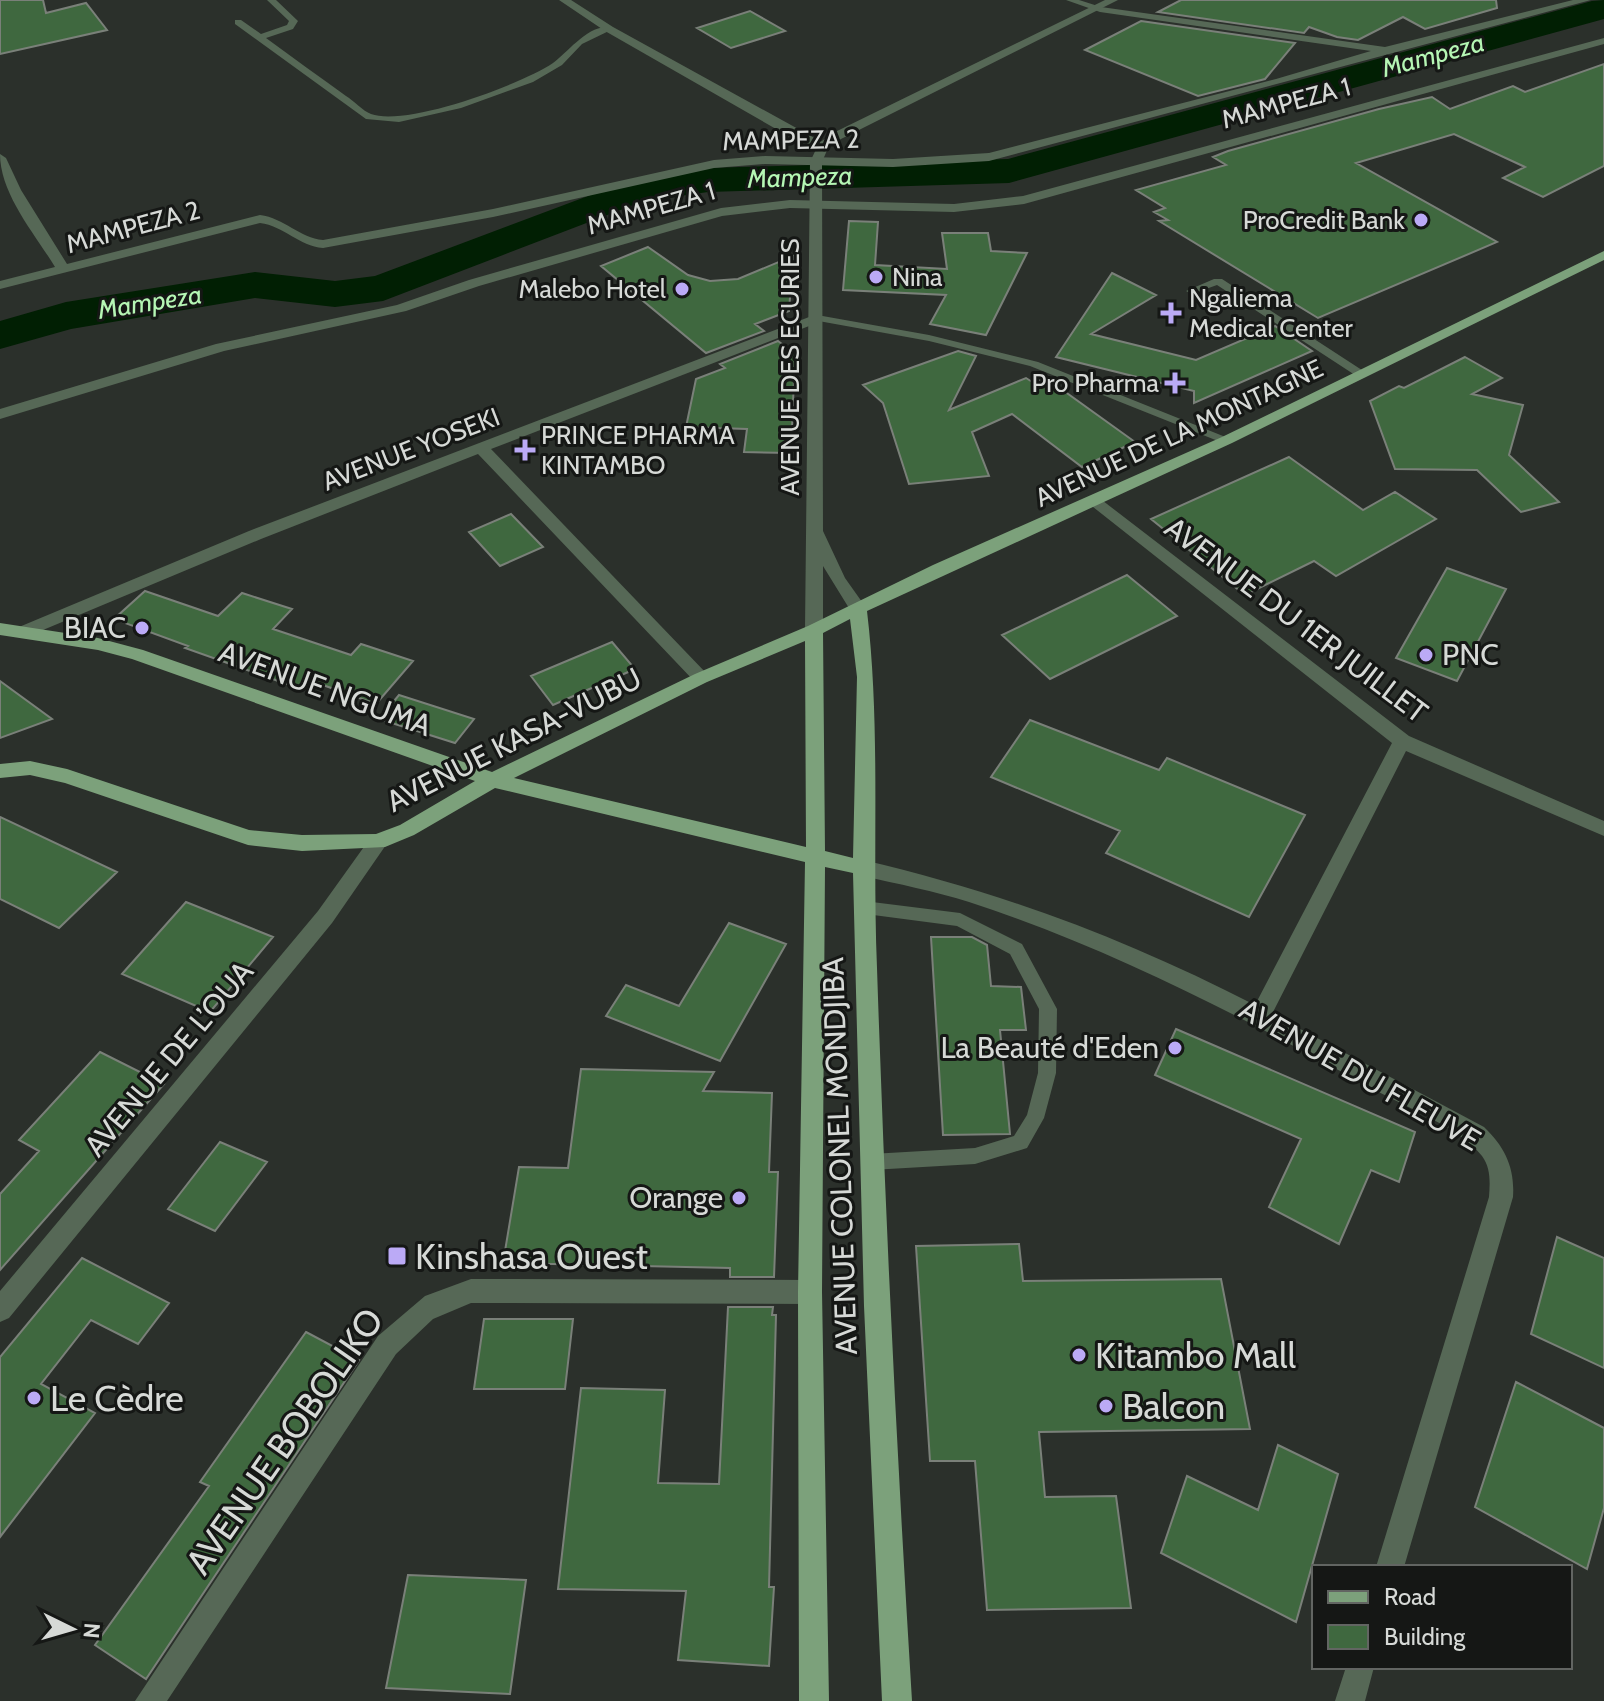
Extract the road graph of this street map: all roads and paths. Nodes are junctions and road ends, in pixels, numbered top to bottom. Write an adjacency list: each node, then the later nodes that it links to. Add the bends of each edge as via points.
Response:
1 (271, 0): 9 (lane, via 294,21)
2 (564, 0): 8 (street)
3 (1070, 0): 6 (lane)
4 (1113, 0): 6 (street)
5 (1586, 0): 11 (street, MAMPEZA 2)
6 (1100, 9): 11 (lane); 12 (street)
7 (238, 22): 9 (lane)
8 (609, 29): 9 (lane, via 579,42 559,63 530,80 458,106 399,119 369,117); 12 (street)
9 (259, 38)
10 (1604, 41): 17 (street, MAMPEZA 1, via 1024,200 954,208)
11 (1385, 50): 14 (street, MAMPEZA 2, via 989,157)
12 (823, 146): 14 (street, AVENUE DES ECURIES)
13 (0, 158): 15 (street)
14 (816, 166): 17 (street, AVENUE DES ECURIES); 19 (street, MAMPEZA 2, via 765,160 699,166 330,244 314,244 279,221 260,219)
15 (15, 190): 16 (street); 19 (street)
16 (0, 192)
17 (817, 202): 22 (street, AVENUE DES ECURIES); 24 (street, MAMPEZA 1, via 721,212 401,308 221,347)
18 (1604, 255): 23 (main road, AVENUE DE LA MONTAGNE)
19 (64, 270): 20 (street, MAMPEZA 2)
20 (0, 285)
21 (1192, 291): 23 (lane, via 1218,281)
22 (817, 318): 25 (lane, via 1034,364); 26 (street, AVENUE YOSEKI); 28 (street, AVENUE DES ECURIES)
23 (1362, 374): 25 (main road, AVENUE DE LA MONTAGNE)
24 (0, 414)
25 (1227, 440): 27 (main road, AVENUE DE LA MONTAGNE)
26 (481, 448): 32 (street, AVENUE YOSEKI); 33 (street)
27 (1094, 499): 29 (main road, AVENUE DE LA MONTAGNE); 34 (street, AVENUE DU 1ER JUILLET)
28 (815, 527): 29 (street, AVENUE DES ECURIES, via 837,579); 31 (street, AVENUE DES ECURIES)
29 (858, 609): 31 (main road, AVENUE KASA-VUBU); 40 (main road, AVENUE COLONEL MONDJIBA, via 867,714)
30 (0, 629): 32 (main road, AVENUE NGUMA)
31 (814, 630): 33 (main road, AVENUE KASA-VUBU); 39 (main road, AVENUE COLONEL MONDJIBA)
32 (25, 631): 36 (main road, AVENUE NGUMA, via 137,654)
33 (701, 678): 36 (main road, AVENUE KASA-VUBU)
34 (1402, 741): 37 (street, AVENUE DU 1ER JUILLET); 42 (street)
35 (0, 771): 38 (main road, AVENUE KASA-VUBU, via 30,768 67,776 248,837)
36 (493, 780): 38 (main road, AVENUE KASA-VUBU); 39 (main road, AVENUE NGUMA)
37 (1604, 829)
38 (378, 842): 45 (street, AVENUE DE L’OUA, via 325,917)
39 (815, 856): 40 (main road, AVENUE NGUMA); 44 (main road, AVENUE COLONEL MONDJIBA)
40 (863, 868): 41 (main road, AVENUE COLONEL MONDJIBA); 42 (street, AVENUE DU FLEUVE, via 1019,911)
41 (864, 908): 43 (main road, AVENUE COLONEL MONDJIBA); 43 (lane, via 960,920 1016,949 1048,1009 1047,1073 1035,1118 1020,1142 975,1156)
42 (1260, 1016): 46 (street, AVENUE DU FLEUVE, via 1476,1134 1496,1154 1503,1174 1501,1197)
43 (871, 1162): 50 (main road, AVENUE COLONEL MONDJIBA)
44 (810, 1292): 48 (street, AVENUE BOBOLIKO, via 471,1291 442,1297 387,1345); 49 (main road, AVENUE COLONEL MONDJIBA)
45 (0, 1310)
46 (1391, 1565)
47 (1359, 1669): 51 (street)
48 (150, 1701)
49 (814, 1701)
50 (897, 1701)
51 (1350, 1701)

